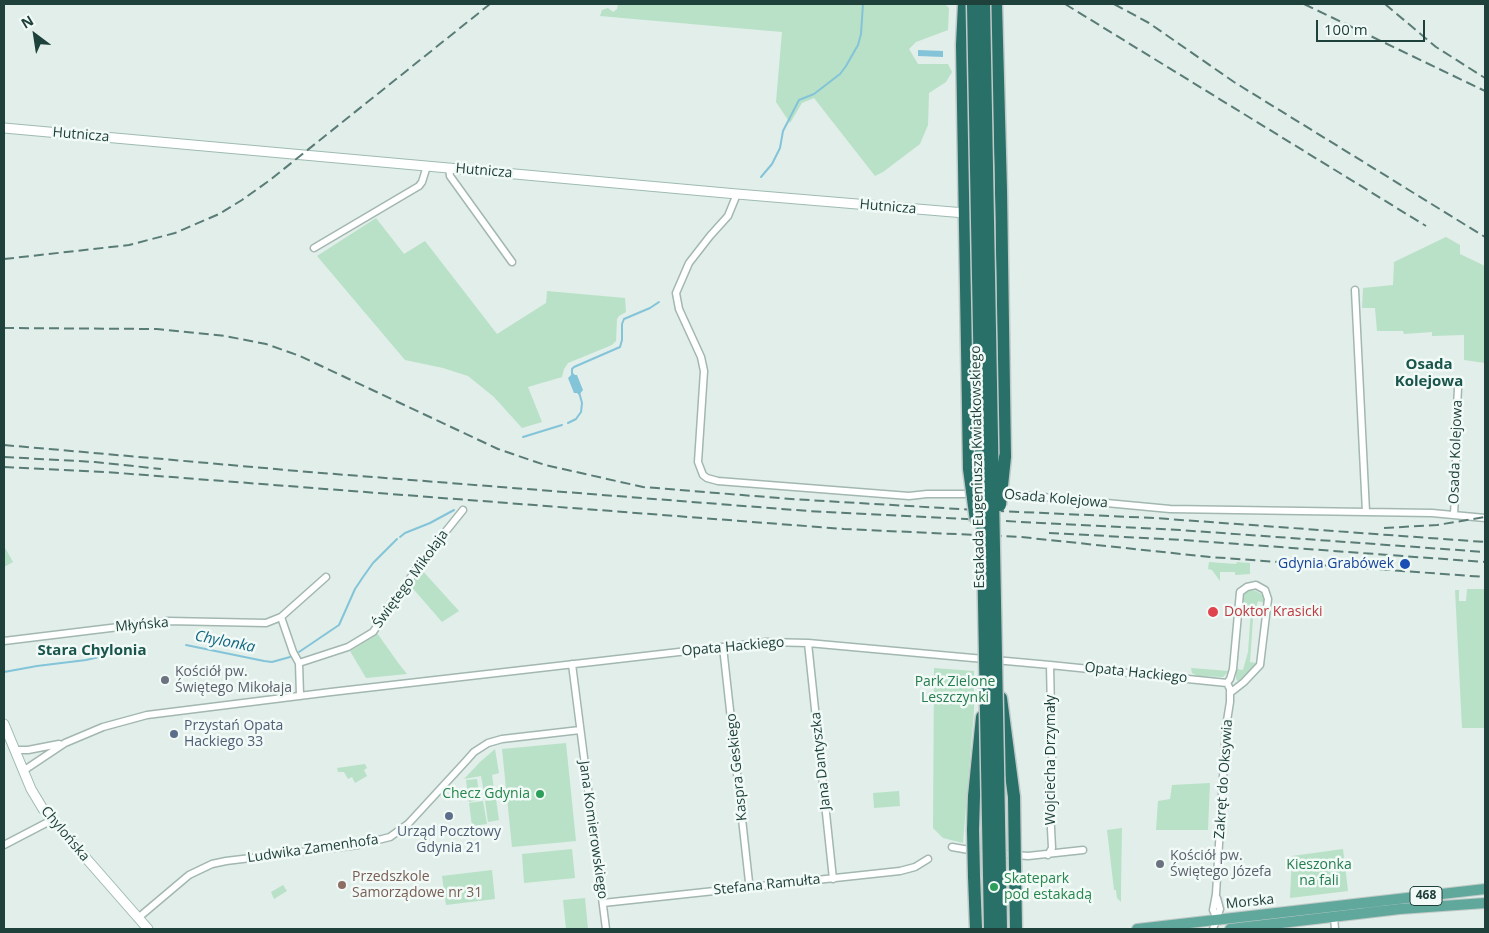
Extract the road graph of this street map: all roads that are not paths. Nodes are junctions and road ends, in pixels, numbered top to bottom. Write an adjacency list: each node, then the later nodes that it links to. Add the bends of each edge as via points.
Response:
1 (964, 4): 9 (highway)
2 (973, 4): 23 (highway, Estakada Eugeniusza Kwiatkowskiego, bridge)
3 (984, 4): 22 (highway, Estakada Eugeniusza Kwiatkowskiego, bridge)
4 (996, 4): 10 (highway)
5 (4, 128): 6 (main road, Hutnicza)
6 (427, 166): 7 (main road, Hutnicza); 13 (street, via 419,186)
7 (448, 168): 8 (main road, Hutnicza); 14 (street, via 450,176)
8 (737, 194): 9 (main road, Hutnicza); 17 (street, Osada Kolejowa, via 728,216 689,263 676,293 679,309 704,371 698,462 703,474 718,481 908,496)
9 (965, 213): 10 (main road, Hutnicza, via 983,220); 11 (highway)
10 (1000, 214): 12 (highway)
11 (965, 239): 17 (street, via 978,270 978,478); 23 (highway, bridge, via 969,469)
12 (1001, 239): 17 (street, via 989,270 992,442 997,478); 22 (highway, bridge, via 1005,457)
13 (314, 248)
14 (512, 262)
15 (1356, 290): 19 (street)
16 (1458, 388): 20 (street, Osada Kolejowa)
17 (988, 494): 19 (street, Osada Kolejowa, via 1010,493 1170,509)
18 (463, 510): 29 (street, Świętego Mikołaja, via 422,561 373,632 348,647)
19 (1366, 512): 20 (street, Osada Kolejowa)
20 (1454, 515): 21 (street, Osada Kolejowa)
21 (1485, 518)
22 (994, 557): 32 (highway, Estakada Eugeniusza Kwiatkowskiego, bridge)
23 (982, 566): 32 (highway, Estakada Eugeniusza Kwiatkowskiego, bridge)
24 (326, 577): 25 (street, Młyńska)
25 (281, 617): 26 (street, Młyńska, via 260,623 146,623); 29 (street)
26 (4, 641)
27 (808, 643): 28 (street, Opata Hackiego, via 766,642); 31 (street, Opata Hackiego); 47 (street, Jana Dantyszka)
28 (723, 647): 30 (street, Opata Hackiego); 48 (street, Kaspra Geskiego)
29 (299, 663): 35 (street)
30 (572, 664): 35 (street, Opata Hackiego); 37 (street)
31 (1050, 665): 33 (street, Opata Hackiego); 45 (street, Wojciecha Drzymały, via 1052,848)
32 (991, 666): 57 (highway, bridge, via 974,796); 58 (highway, Estakada Eugeniusza Kwiatkowskiego, bridge); 59 (highway, Estakada Eugeniusza Kwiatkowskiego, bridge); 60 (highway, bridge, via 1014,798)
33 (1227, 683): 34 (street, Zakręt do Oksywia); 34 (street, via 1232,669 1240,592 1256,585 1265,590 1268,599 1260,665)
34 (1230, 693): 54 (street, Zakręt do Oksywia, via 1216,894 1220,909)
35 (300, 696): 38 (street, via 147,715 103,727)
36 (4, 724): 39 (main road, Chylońska)
37 (580, 730): 50 (street, Jana Komierowskiego); 53 (street, Ludwika Zamenhofa, via 488,743 474,752 408,824 390,837 360,845 212,864 188,875)
38 (65, 743): 39 (street); 40 (street)
39 (15, 750): 40 (main road, Chylońska)
40 (23, 770): 41 (main road, Chylońska, via 36,798)
41 (52, 820): 42 (street); 53 (main road, Chylońska)
42 (4, 845)
43 (952, 847): 45 (street, via 1003,855)
44 (1083, 850): 45 (street)
45 (1048, 855)
46 (928, 858): 47 (street, Stefana Ramułta, via 915,867 900,871)
47 (833, 879): 48 (street, Stefana Ramułta)
48 (751, 886): 50 (street, Stefana Ramułta)
49 (1485, 889): 54 (main road, Morska / 468)
50 (603, 903): 56 (street, Jana Komierowskiego)
51 (1485, 903): 52 (main road, Morska / 468)
52 (1334, 917): 62 (main road, Morska / 468); 63 (street)
53 (138, 918): 55 (main road, Chylońska)
54 (1215, 924): 61 (main road, Morska / 468)
55 (148, 929)
56 (606, 929)
57 (976, 929)
58 (990, 929)
59 (1001, 929)
60 (1016, 929)
61 (1137, 929)
62 (1230, 929)
63 (1335, 929)

